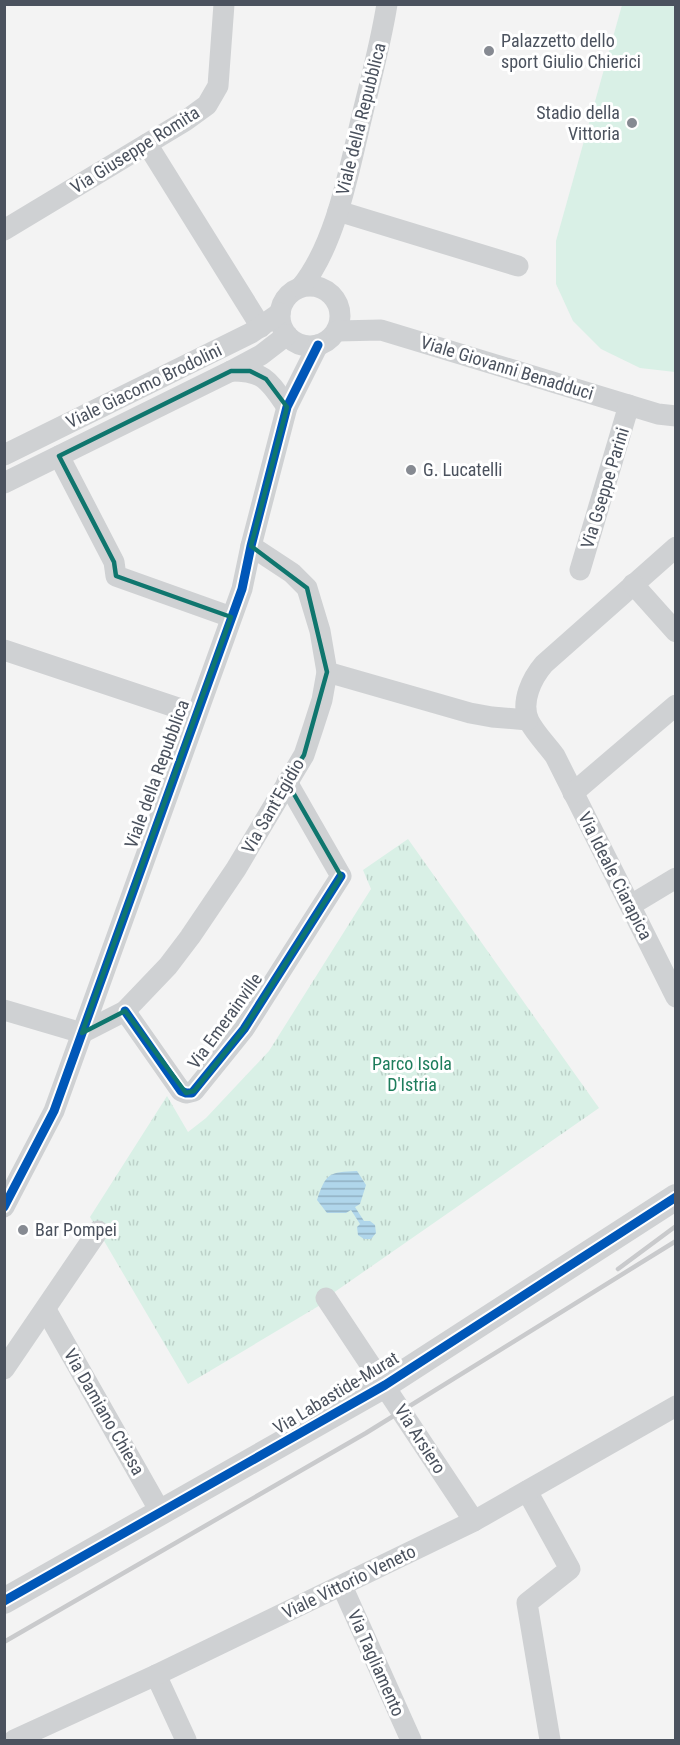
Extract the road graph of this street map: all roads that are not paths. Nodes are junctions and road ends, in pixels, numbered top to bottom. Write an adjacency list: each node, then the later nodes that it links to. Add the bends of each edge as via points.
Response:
1 (224, 4): 3 (street, Via Giuseppe Romita, via 218,86 207,105)
2 (387, 4): 4 (street, Viale della Repubblica)
3 (147, 144): 5 (street, Via Giuseppe Romita); 11 (street)
4 (338, 211): 6 (street, Viale della Repubblica); 7 (street)
5 (4, 230)
6 (331, 233): 8 (street, Viale della Repubblica, via 312,274); 9 (street, Viale della Repubblica)
7 (518, 266)
8 (301, 287): 9 (street, via 311,286); 10 (street, via 287,297)
9 (334, 300): 12 (street, via 349,314); 13 (street, via 340,315)
10 (280, 313): 11 (street, Viale Giacomo Brodolini); 14 (street)
11 (261, 327): 20 (street, Viale Giacomo Brodolini)
12 (381, 330): 13 (street, Viale Giovanni Benadduci); 18 (street, Viale Giovanni Benadduci)
13 (337, 331): 15 (street)
14 (291, 338): 15 (street); 16 (street, Viale Giacomo Brodolini); 17 (street, Viale della Repubblica)
15 (318, 345): 17 (street, Viale della Repubblica)
16 (231, 371): 17 (street, Viale Giacomo Brodolini, via 250,371 266,379); 21 (street, Viale Giacomo Brodolini)
17 (290, 401): 23 (street, Viale della Repubblica)
18 (629, 405): 19 (street, Viale Giovanni Benadduci); 25 (street, Via Gseppe Parini)
19 (675, 416)
20 (4, 455)
21 (59, 456): 22 (street, Viale Giacomo Brodolini); 27 (street, via 114,562 116,576)
22 (4, 483)
23 (251, 546): 27 (street, Viale della Repubblica); 30 (street, Via Sant'Egidio, via 307,588)
24 (675, 547): 26 (street)
25 (580, 570)
26 (633, 584): 28 (street); 33 (street, via 536,674 528,696)
27 (231, 617): 32 (street, Viale della Repubblica)
28 (675, 632)
29 (4, 650): 32 (street)
30 (327, 672): 33 (street, via 492,717); 36 (street, Via Sant'Egidio, via 304,755)
31 (675, 705): 35 (street)
32 (196, 714): 43 (street, Viale della Repubblica)
33 (528, 720): 34 (street, Via Ideale Ciarapica)
34 (555, 756): 35 (street, Via Ideale Ciarapica, via 581,768); 37 (street, Via Ideale Ciarapica)
35 (602, 767): 37 (street)
36 (287, 782): 42 (street, Via Sant'Egidio, via 190,937); 42 (street, Via Emerainville, via 341,876 244,1029 194,1091 186,1093)
37 (573, 793): 39 (street, Via Ideale Ciarapica)
38 (675, 878): 39 (street)
39 (631, 905): 40 (street, Via Ideale Ciarapica)
40 (674, 993)
41 (4, 1010): 43 (street)
42 (125, 1011): 43 (street, Via Sant'Egidio)
43 (82, 1033): 45 (street, Viale della Repubblica, via 54,1111)
44 (675, 1197): 50 (street, Via Labastide-Murat)
45 (4, 1207)
46 (98, 1231): 48 (street)
47 (326, 1298): 50 (street, Via Arsiero)
48 (46, 1310): 49 (street); 53 (street, Via Damiano Chiesa)
49 (4, 1369)
50 (385, 1385): 53 (street, Via Labastide-Murat); 54 (street, Via Arsiero)
51 (675, 1406): 52 (street, Viale Vittorio Veneto)
52 (527, 1491): 54 (street, Viale Vittorio Veneto); 61 (street, via 570,1569 527,1603)
53 (161, 1514): 56 (street, Via Labastide-Murat)
54 (474, 1521): 55 (street, Viale Vittorio Veneto)
55 (342, 1586): 57 (street, Viale Vittorio Veneto); 60 (street, Via Tagliamento)
56 (4, 1601)
57 (156, 1675): 58 (street, Viale Vittorio Veneto); 59 (street)
58 (14, 1740)
59 (186, 1740)
60 (411, 1740)
61 (550, 1740)

